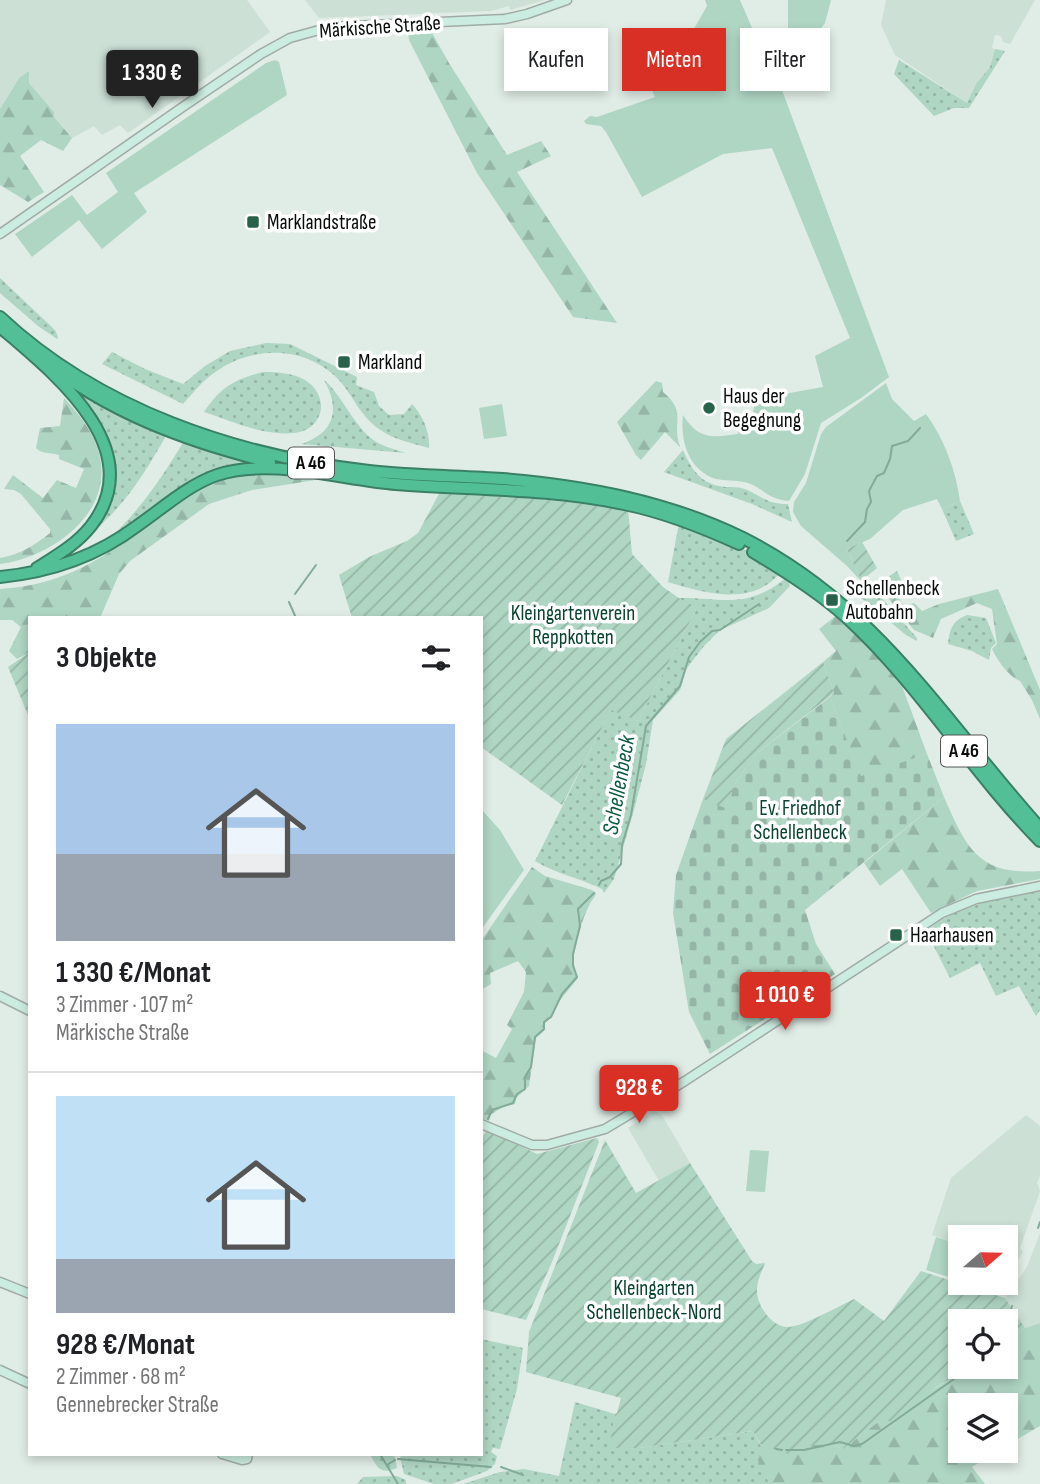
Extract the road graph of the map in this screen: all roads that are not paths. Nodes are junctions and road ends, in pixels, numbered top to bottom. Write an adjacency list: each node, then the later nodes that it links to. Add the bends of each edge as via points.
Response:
1 (567, 0): 2 (main road, Märkische Straße, via 505,19 330,27 290,38 193,99)
2 (0, 234)
3 (0, 317): 5 (highway, A 46, via 74,372)
4 (1, 328): 5 (highway, A 46, via 66,378 113,406); 9 (highway, via 84,408 97,426 109,459 111,480 101,512 74,543)
5 (157, 421): 6 (highway, A 46)
6 (199, 438): 7 (highway, A 46, via 241,455); 8 (highway, A 46, via 290,459)
7 (334, 475): 8 (highway, A 46, via 395,484); 9 (highway, via 269,468 224,473 202,481 98,552)
8 (424, 480): 11 (highway, A 46, via 623,503 707,530 775,561)
9 (35, 570): 10 (highway)
10 (0, 577)
11 (848, 614): 12 (highway, A 46, via 904,664); 13 (highway, A 46)
12 (1040, 828)
13 (1040, 841)
14 (1040, 886): 17 (main road, via 976,899 942,913 605,1129 540,1146)
15 (0, 996): 16 (main road)
16 (28, 1010)
17 (483, 1125)
18 (0, 1283): 19 (main road)
19 (28, 1293)
20 (0, 1370): 21 (main road)
21 (28, 1383)
22 (229, 1456): 23 (main road)
23 (247, 1457)

